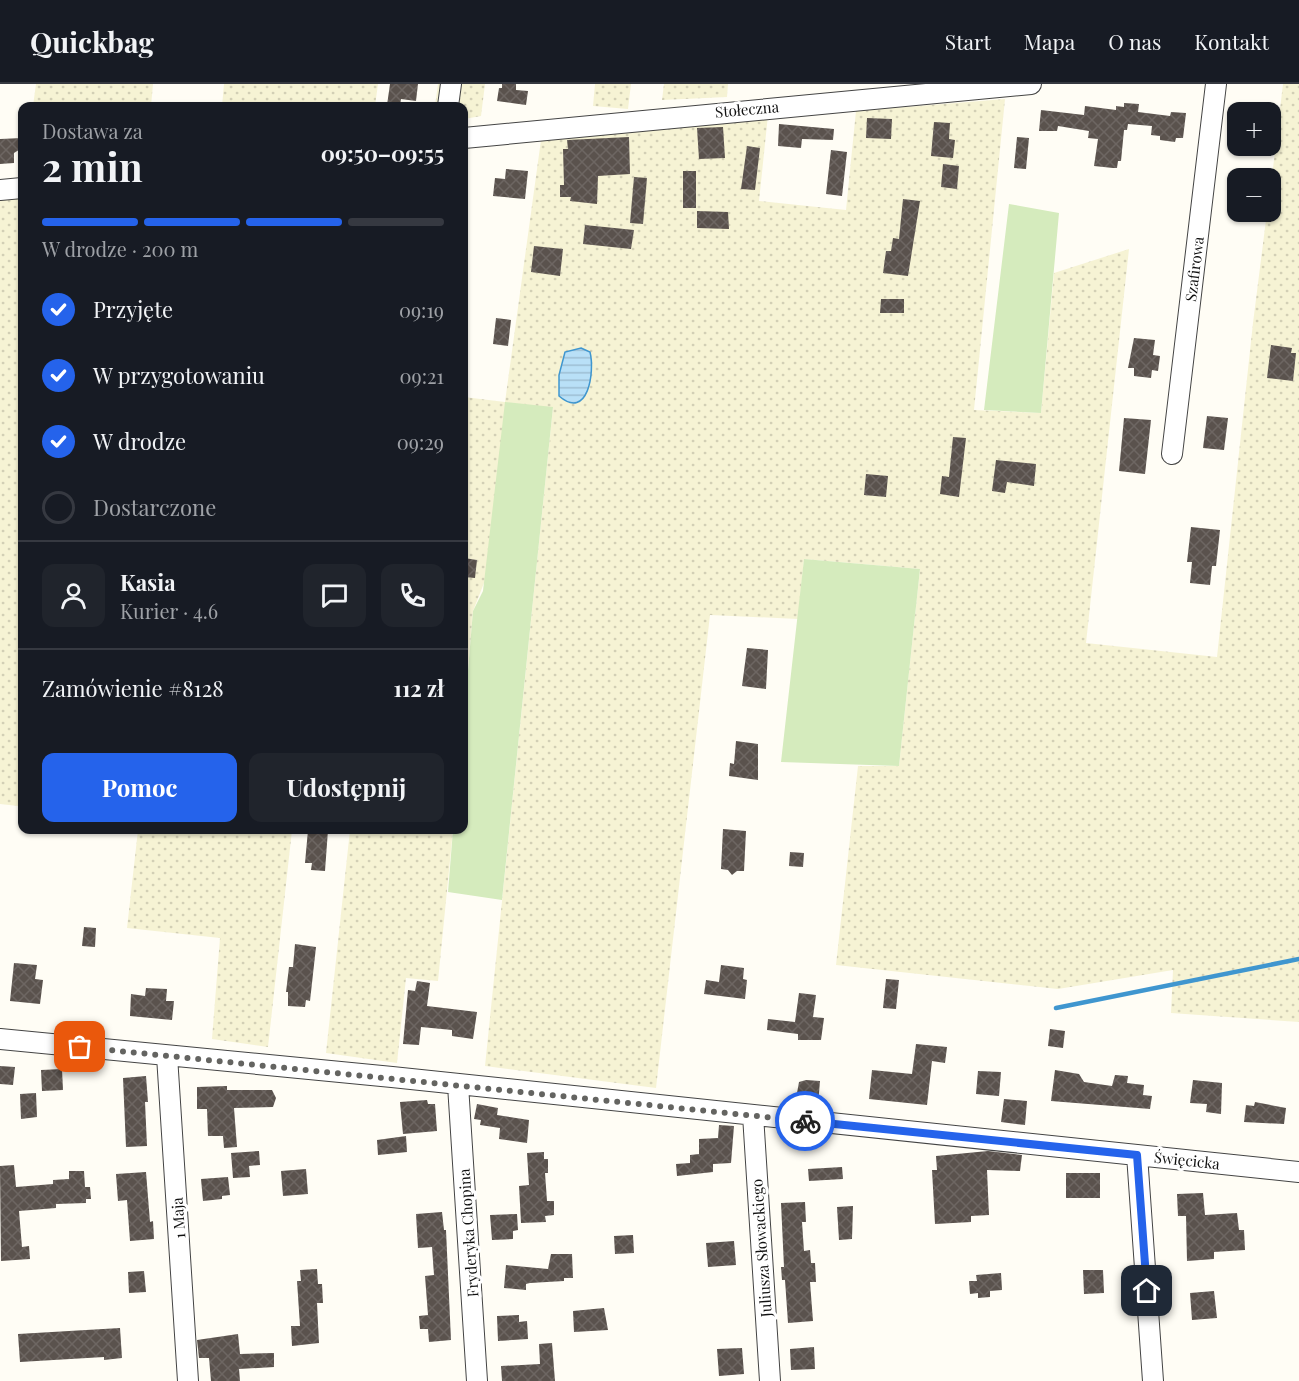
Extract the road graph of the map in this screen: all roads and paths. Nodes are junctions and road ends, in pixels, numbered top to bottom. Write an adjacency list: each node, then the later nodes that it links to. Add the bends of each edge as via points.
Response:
1 (451, 84): 4 (street)
2 (1031, 84): 5 (street, Stołeczna)
3 (1216, 84): 8 (street, Szafirowa)
4 (449, 102)
5 (468, 138)
6 (18, 188): 7 (street)
7 (0, 190)
8 (1172, 454)
9 (0, 1039): 10 (street, Święcicka)
10 (167, 1056): 11 (street, Święcicka); 15 (street, 1 Maja)
11 (458, 1085): 12 (street, Święcicka); 16 (street, Fryderyka Chopina)
12 (753, 1115): 13 (street, Święcicka); 17 (street, Juliusza Słowackiego)
13 (1137, 1155): 14 (street, Święcicka); 18 (street)
14 (1299, 1172)
15 (188, 1381)
16 (477, 1381)
17 (770, 1381)
18 (1153, 1381)

